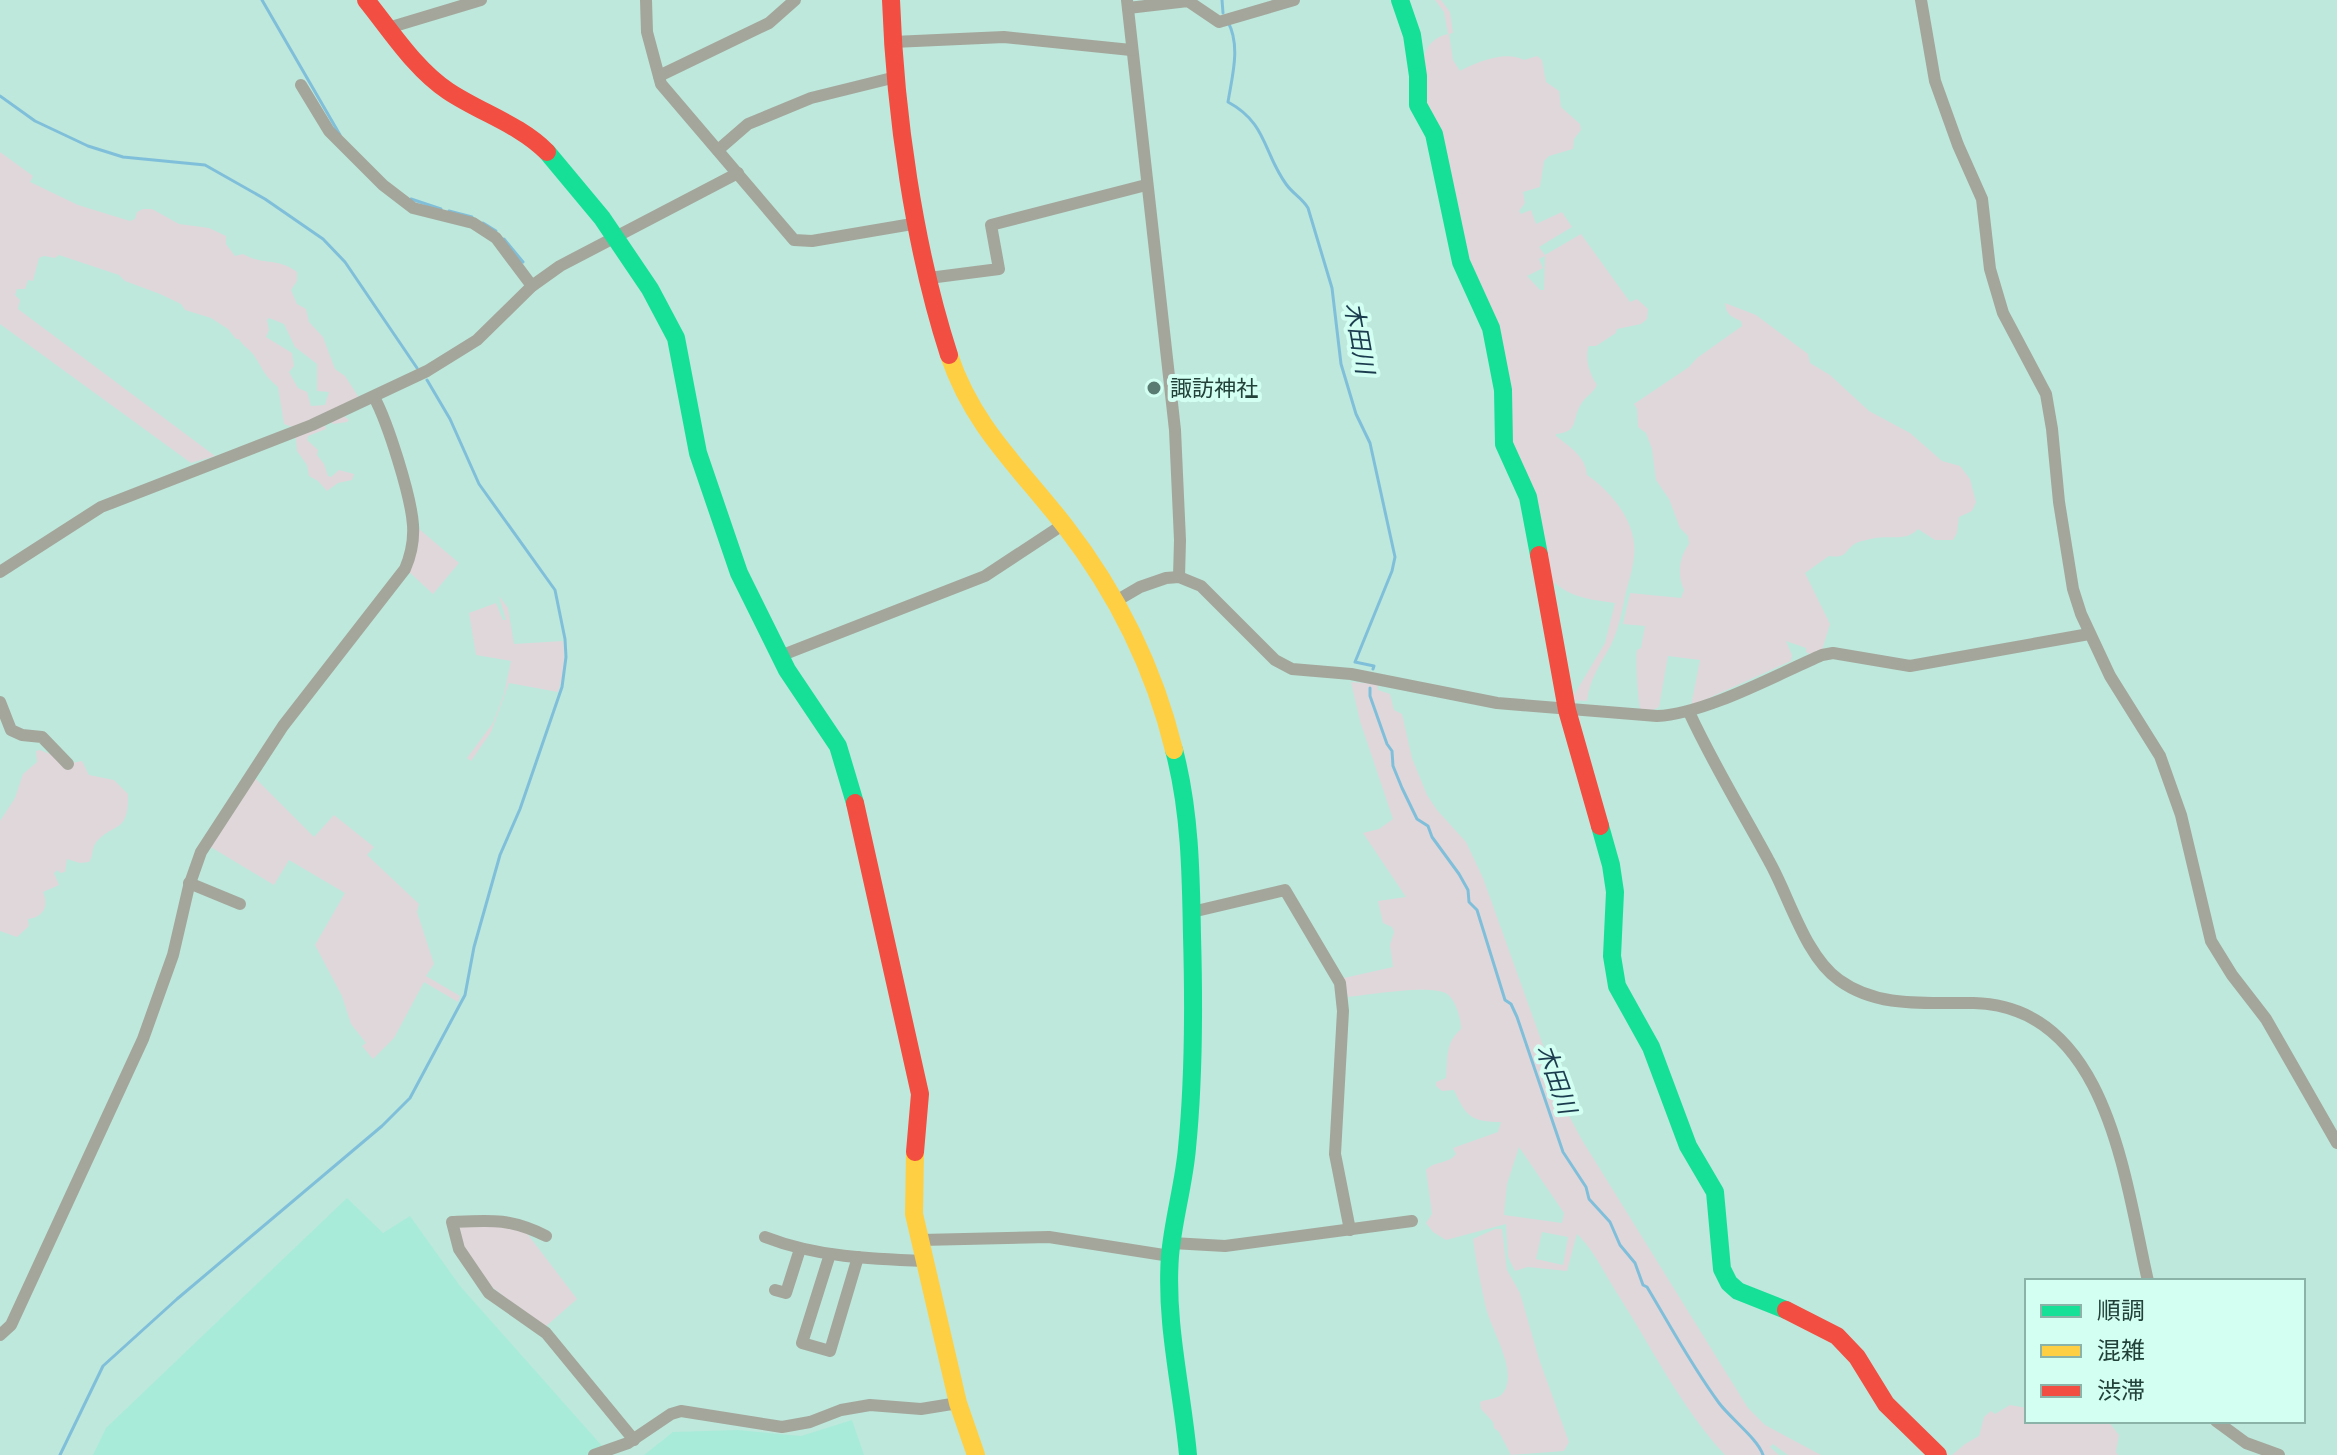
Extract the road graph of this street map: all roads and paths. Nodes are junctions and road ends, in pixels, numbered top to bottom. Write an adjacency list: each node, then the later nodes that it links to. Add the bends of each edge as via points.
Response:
1 (366, 0): 10 (street)
2 (481, 0): 10 (street)
3 (646, 0): 13 (street, via 647,32)
4 (795, 0): 13 (street, via 769,23)
5 (891, 0): 11 (street)
6 (1294, 0): 9 (street, via 1219,22 1188,1)
7 (1400, 0): 31 (street, via 1412,35 1418,105 1434,134 1461,262 1491,328 1503,390 1504,444 1528,497)
8 (1921, 0): 28 (street, via 1939,93 1982,199 1990,269 2003,313 2046,394 2073,589)
9 (1128, 4): 12 (street)
10 (388, 28): 20 (street, via 448,91 540,145)
11 (893, 42): 12 (street, via 1004,37); 14 (street)
12 (1131, 50): 18 (street)
13 (659, 76): 16 (street)
14 (896, 77): 16 (street, via 773,113 748,124); 19 (street)
15 (301, 85): 22 (street, via 329,131 383,185 413,208 485,230)
16 (718, 150): 17 (street)
17 (738, 173): 19 (street, via 794,240); 20 (street)
18 (1146, 185): 21 (street, via 991,225 999,269); 26 (street, via 1175,430)
19 (918, 223): 21 (street)
20 (614, 236): 22 (street); 29 (street, via 676,338 698,453 739,573)
21 (929, 278): 24 (street, via 966,398 1005,456)
22 (532, 286): 23 (street, via 463,351)
23 (374, 397): 25 (street, via 101,507); 34 (street, via 410,510 413,536 407,564 283,726 201,852)
24 (1064, 524): 27 (street); 29 (street, via 985,576)
25 (0, 572)
26 (1179, 577): 27 (street, via 1153,582); 31 (street, via 1201,586 1275,660 1292,669)
27 (1116, 601): 36 (street, via 1151,675 1173,742 1186,809)
28 (2089, 634): 32 (street, via 1910,666 1822,655); 37 (street, via 2160,756 2181,815 2211,941 2266,1019)
29 (780, 656): 42 (street, via 838,746 859,817 920,1094 913,1179)
30 (0, 702): 33 (street, via 11,730 42,737)
31 (1567, 710): 32 (street, via 1657,716); 57 (street, via 1611,865 1617,986 1651,1047 1688,1146 1715,1192 1722,1269 1738,1291 1837,1336 1864,1366 1886,1404)
32 (1689, 712): 48 (street, via 1809,941 1838,979 1885,1000 2001,1007 2045,1025 2068,1044 2113,1129)
33 (68, 764)
34 (189, 883): 35 (street); 50 (street, via 173,955 143,1039 11,1325)
35 (240, 904)
36 (1192, 912): 39 (street, via 1285,890 1340,983 1335,1154); 44 (street, via 1192,1070)
37 (2337, 1143)
38 (1412, 1221): 39 (street)
39 (1350, 1230): 44 (street)
40 (546, 1236): 53 (street, via 497,1219 452,1222 459,1249 489,1293 546,1333)
41 (765, 1237): 43 (street)
42 (921, 1240): 44 (street, via 1049,1237); 47 (street)
43 (800, 1249): 45 (street); 49 (street, via 786,1293)
44 (1171, 1250): 56 (street, via 1175,1365)
45 (830, 1254): 46 (street); 46 (street, via 802,1343 830,1351)
46 (858, 1257): 47 (street)
47 (926, 1261): 51 (street)
48 (2148, 1279)
49 (775, 1290)
50 (0, 1335)
51 (958, 1403): 53 (street, via 921,1409 870,1405 782,1427 681,1411); 55 (street)
52 (2219, 1423): 58 (street, via 2246,1443)
53 (634, 1440): 54 (street)
54 (594, 1455)
55 (976, 1455)
56 (1188, 1455)
57 (1938, 1455)
58 (2279, 1455)

